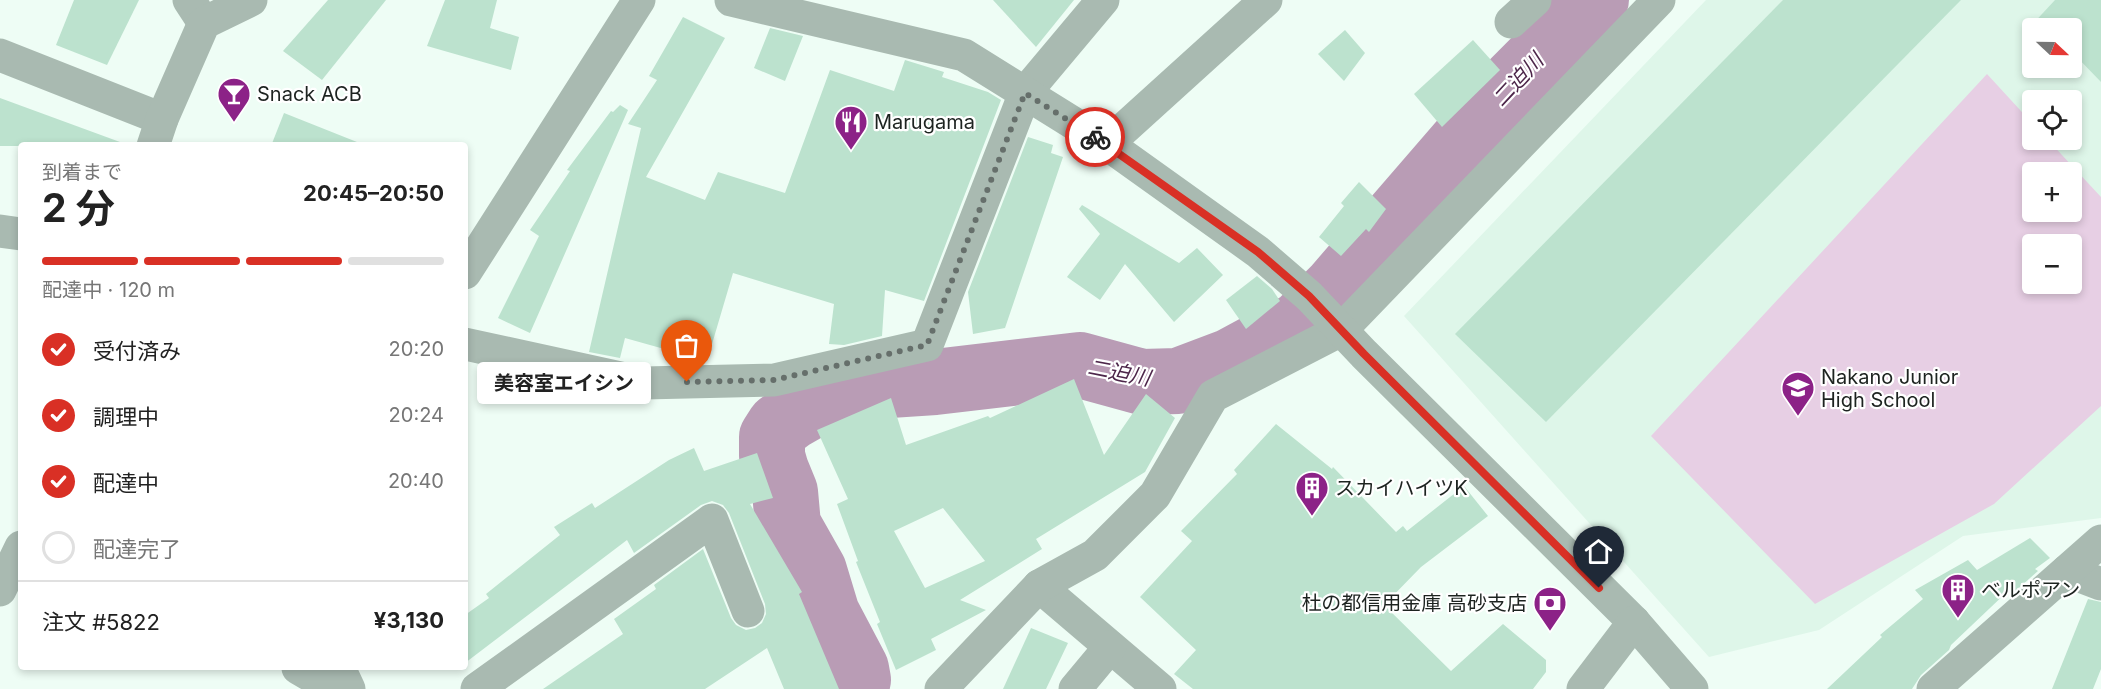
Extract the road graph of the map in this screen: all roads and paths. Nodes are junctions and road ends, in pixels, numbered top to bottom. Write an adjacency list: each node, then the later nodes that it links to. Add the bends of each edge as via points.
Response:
1 (251, 0): 8 (street)
2 (639, 0): 16 (street)
3 (735, 0): 11 (street, via 964,55)
4 (1103, 0): 11 (street)
5 (1266, 0): 13 (street)
6 (1535, 0): 9 (street)
7 (1659, 0): 17 (street)
8 (197, 11): 12 (street)
9 (1511, 22)
10 (0, 55): 12 (street)
11 (1025, 93): 13 (street); 18 (street, via 927,345 774,380 644,383)
12 (158, 132)
13 (1107, 144): 17 (street, via 1258,252)
14 (0, 231): 15 (street)
15 (18, 234)
16 (468, 268)
17 (1337, 326): 23 (street, via 1213,396 1155,495 1095,555); 26 (street)
18 (468, 345)
19 (2101, 541): 21 (street)
20 (18, 553): 24 (street)
21 (2067, 571): 22 (street); 36 (street)
22 (2101, 584)
23 (1039, 586): 27 (street); 31 (street)
24 (0, 590)
25 (748, 611): 30 (street, via 712,520)
26 (1634, 622): 34 (street); 35 (street)
27 (1110, 647): 32 (street); 33 (street)
28 (301, 670): 29 (street)
29 (332, 688)
30 (477, 689)
31 (941, 689)
32 (1075, 689)
33 (1160, 689)
34 (1583, 689)
35 (1692, 689)
36 (1933, 689)

